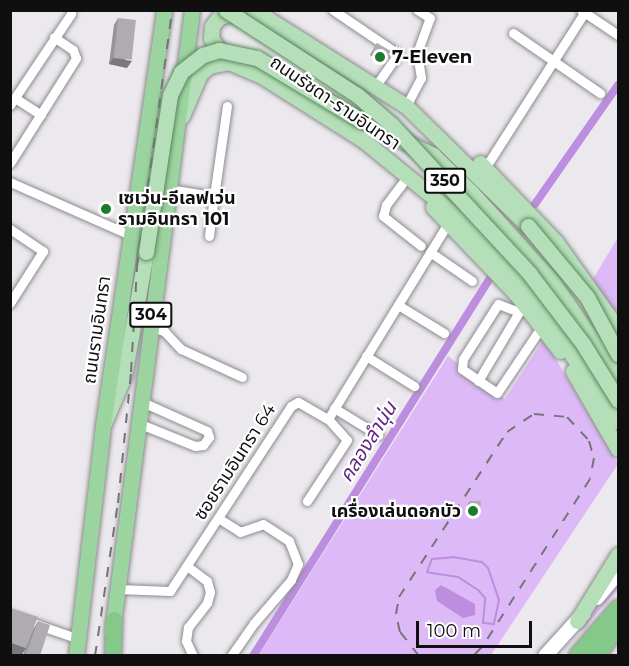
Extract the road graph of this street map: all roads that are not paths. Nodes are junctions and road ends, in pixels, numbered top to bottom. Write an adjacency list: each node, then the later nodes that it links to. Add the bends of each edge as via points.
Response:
1 (164, 10): 12 (highway, ถนนรามอินทรา / 304)
2 (192, 10): 13 (highway, 304)
3 (226, 10): 51 (main road, ถนนรัชดา-รามอินทรา / 350, bridge, via 357,95 392,125 530,273 578,337)
4 (333, 10): 16 (street, via 398,54)
5 (417, 10): 20 (street, via 430,18 417,53 421,78)
6 (584, 11): 10 (street); 15 (street)
7 (256, 12): 14 (main road, via 233,12 219,17 212,26 215,46); 16 (main road, ถนนรัชดา-รามอินทรา / 350)
8 (71, 14): 11 (street)
9 (513, 33): 15 (street)
10 (618, 35)
11 (54, 37): 18 (street); 21 (street, via 73,50 76,58)
12 (160, 37): 13 (highway); 32 (highway, ถนนรามอินทรา / 304)
13 (187, 40): 22 (highway, 304)
14 (229, 62): 22 (main road, via 208,66 194,83); 26 (main road, ถนนรัชดา-รามอินทรา / 350, via 284,89 363,140)
15 (553, 62): 17 (street); 25 (street)
16 (376, 87): 20 (main road, ถนนรัชดา-รามอินทรา / 350)
17 (600, 93)
18 (12, 102): 21 (street)
19 (227, 106): 29 (street)
20 (406, 106): 25 (main road); 45 (main road, ถนนรัชดา-รามอินทรา / 350, bridge, via 528,226 586,297)
21 (41, 115): 24 (street)
22 (175, 137): 28 (highway, 304)
23 (433, 155): 44 (main road, via 507,218); 48 (main road, ถนนรัชดา-รามอินทรา / 350, via 505,226 552,281); 57 (main road, ถนนรัชดา-รามอินทรา / 350, bridge, via 362,121 257,58 219,50 203,55 181,72 170,95 124,376)
24 (10, 163)
25 (485, 168): 42 (main road, via 556,242)
26 (412, 181): 30 (main road); 34 (street, via 386,205 383,216); 38 (main road, ถนนรัชดา-รามอินทรา / 350, via 466,224)
27 (12, 186): 32 (street)
28 (168, 189): 29 (street); 41 (highway, 304)
29 (214, 196): 33 (street)
30 (448, 223): 35 (street); 38 (main road)
31 (10, 229): 37 (street, via 43,251)
32 (130, 234): 57 (highway, ถนนรามอินทรา / 304)
33 (208, 236)
34 (421, 246)
35 (430, 252): 36 (street); 39 (street)
36 (472, 281)
37 (10, 303)
38 (525, 304): 40 (main road); 49 (street); 49 (street, via 498,304 463,359 462,369); 55 (main road, ถนนรัชดา-รามอินทรา / 350)
39 (398, 305): 43 (street); 46 (street)
40 (542, 326): 49 (street, via 498,392); 59 (main road)
41 (150, 327): 47 (street, via 164,331 181,349); 52 (highway, 304)
42 (618, 329)
43 (444, 333)
44 (618, 347)
45 (618, 354)
46 (366, 356): 50 (street); 53 (street)
47 (242, 377)
48 (618, 377)
49 (478, 381)
50 (414, 386)
51 (618, 400)
52 (140, 401): 56 (highway, 304); 56 (street, via 207,431 208,437 203,445 195,446)
53 (334, 408): 54 (street); 58 (street)
54 (328, 419): 60 (street, ซอยรามอินทรา 64, via 347,440); 61 (street, ซอยรามอินทรา 64, via 302,402 294,404)
55 (618, 422)
56 (138, 423): 65 (highway, 304)
57 (103, 425): 71 (highway, ถนนรามอินทรา / 304)
58 (378, 435)
59 (618, 448)
60 (307, 501)
61 (218, 518): 63 (street, ซอยรามอินทรา 64); 76 (street, via 240,532 259,524 270,529 289,541 298,564 291,580 254,622)
62 (618, 555): 69 (main road)
63 (187, 566): 65 (street, ซอยรามอินทรา 64, via 166,592); 75 (street, via 207,581 210,592 207,603 188,627 186,641)
64 (618, 573): 69 (main road)
65 (118, 589): 68 (highway, 304)
66 (618, 608): 78 (highway)
67 (10, 615): 71 (street)
68 (114, 620): 73 (highway, 304); 74 (highway)
69 (577, 621): 77 (main road)
70 (618, 627): 79 (highway)
71 (79, 639): 72 (highway, ถนนรามอินทรา / 304)
72 (76, 656)
73 (109, 656)
74 (113, 656)
75 (193, 656)
76 (231, 656)
77 (545, 656)
78 (577, 656)
79 (597, 656)

